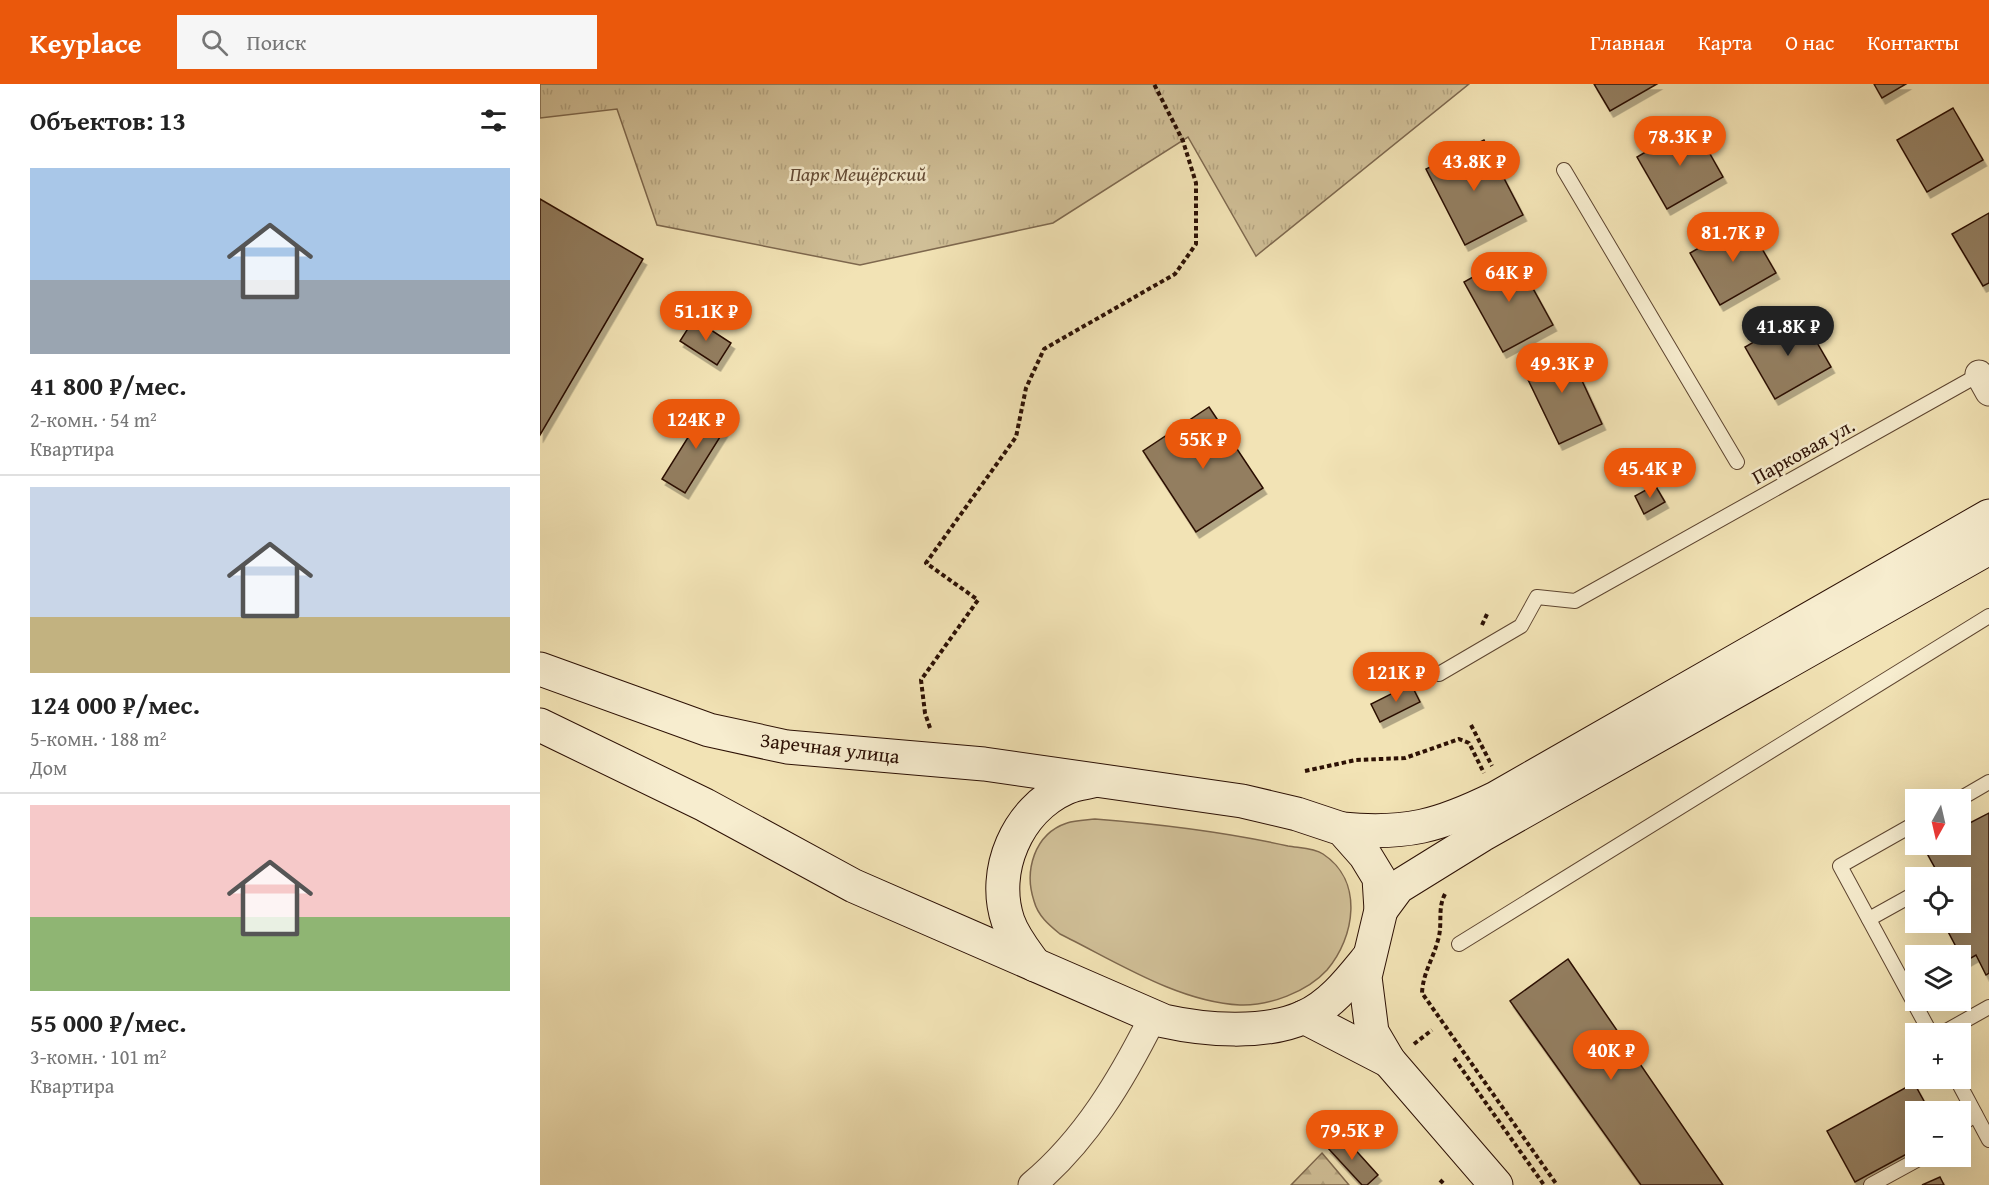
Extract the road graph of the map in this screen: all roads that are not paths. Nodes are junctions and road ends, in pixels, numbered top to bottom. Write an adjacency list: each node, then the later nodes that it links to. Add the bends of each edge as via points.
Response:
1 (1564, 170): 3 (lane)
2 (1986, 378): 8 (lane, Парковая ул., via 1575,601 1537,597 1521,626)
3 (1737, 462)
4 (1989, 516): 13 (street, Заречная улица, via 1487,802 1427,827 1375,832)
5 (1989, 548): 16 (street, via 1482,835 1398,888)
6 (1989, 616): 18 (lane)
7 (540, 669): 10 (street, Заречная улица, via 709,730 787,747 984,764)
8 (1439, 674)
9 (540, 726): 20 (street, via 705,805 854,886)
10 (1094, 781): 13 (street, Заречная улица, via 1242,801); 20 (street, Заречная улица, via 1066,788 1043,803 1020,827 1007,854 1003,885 1008,920)
11 (1989, 782): 12 (lane)
12 (1971, 793)
13 (1342, 829): 16 (street, via 1379,878)
14 (1905, 830): 17 (lane, via 1840,866)
15 (1905, 899): 17 (lane)
16 (1381, 910): 19 (street)
17 (1869, 919): 22 (lane)
18 (1459, 944)
19 (1368, 958): 25 (street, via 1331,999); 28 (street, via 1365,977 1372,1032)
20 (1035, 965): 24 (street)
21 (1905, 980): 22 (lane)
22 (1902, 982): 26 (lane)
23 (1989, 1007): 27 (lane)
24 (1153, 1017): 25 (street, via 1198,1028 1233,1029); 34 (street, via 1092,1123)
25 (1304, 1017): 28 (street)
26 (1925, 1023)
27 (1961, 1023)
28 (1400, 1055): 35 (street)
29 (1962, 1089): 30 (lane)
30 (1975, 1114): 31 (lane); 32 (lane)
31 (1971, 1117)
32 (1989, 1140)
33 (1905, 1166): 36 (lane)
34 (1032, 1185)
35 (1496, 1185)
36 (1870, 1185)

